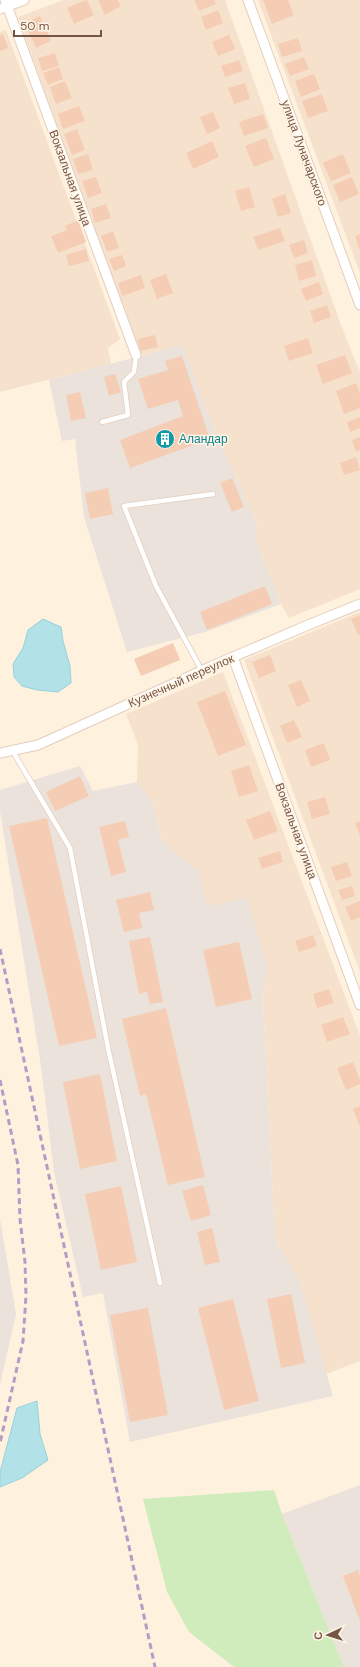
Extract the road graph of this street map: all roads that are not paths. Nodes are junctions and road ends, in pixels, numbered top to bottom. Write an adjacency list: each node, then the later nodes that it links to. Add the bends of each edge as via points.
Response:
1 (24, 0): 3 (street)
2 (248, 0): 4 (street, улица Луначарского)
3 (4, 5): 5 (street, Вокзальная улица)
4 (360, 305)
5 (136, 355): 6 (lane, via 134,372 124,382 128,415)
6 (102, 422)
7 (213, 494): 10 (lane, via 124,506 156,586)
8 (360, 604): 9 (street, Кузнечный переулок)
9 (233, 657): 10 (street, Кузнечный переулок); 13 (street, Вокзальная улица)
10 (202, 671): 11 (street, Кузнечный переулок, via 38,745)
11 (12, 750): 12 (street, Кузнечный переулок); 14 (lane, via 70,848 108,1048)
12 (0, 753)
13 (360, 1005)
14 (160, 1283)

